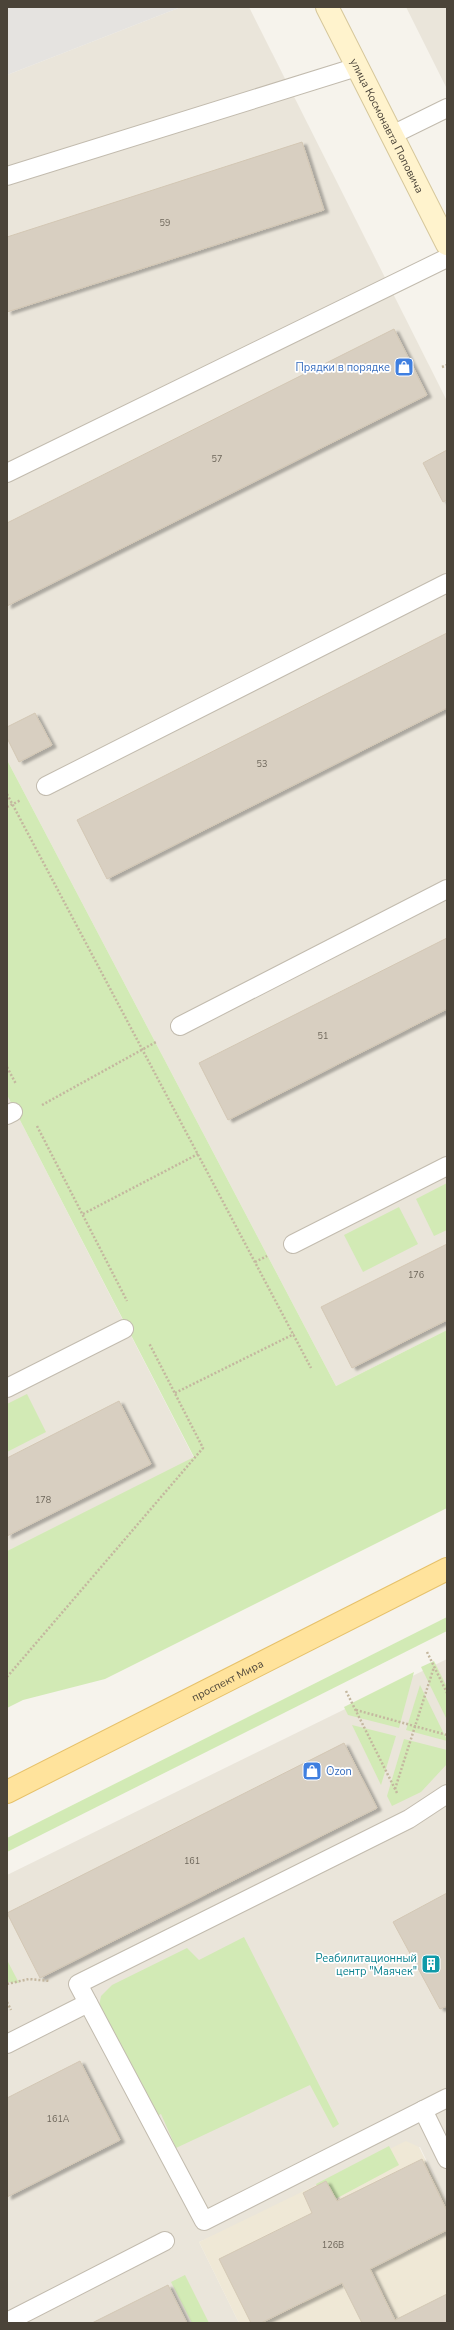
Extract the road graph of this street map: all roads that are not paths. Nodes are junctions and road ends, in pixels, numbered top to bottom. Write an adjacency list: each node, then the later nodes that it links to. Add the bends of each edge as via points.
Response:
1 (327, 7): 2 (street, улица Космонавта Поповича)
2 (357, 67): 4 (street, улица Космонавта Поповича); 5 (lane)
3 (447, 108): 4 (lane)
4 (392, 135): 6 (street, улица Космонавта Поповича)
5 (7, 176)
6 (447, 244)
7 (447, 258): 8 (lane)
8 (7, 473)
9 (447, 583): 10 (lane)
10 (46, 786)
11 (447, 889): 12 (lane)
12 (180, 1026)
13 (447, 1166): 14 (lane)
14 (293, 1244)
15 (124, 1329): 16 (lane)
16 (7, 1388)
17 (447, 1569): 18 (main road, проспект Мира)
18 (7, 1792)
19 (447, 1794): 20 (lane, via 409,1819 78,1984)
20 (88, 2003): 21 (lane); 23 (lane, via 204,2221)
21 (7, 2044)
22 (447, 2098): 23 (lane)
23 (423, 2110): 24 (lane)
24 (447, 2159)
25 (165, 2242): 26 (lane)
26 (7, 2322)

